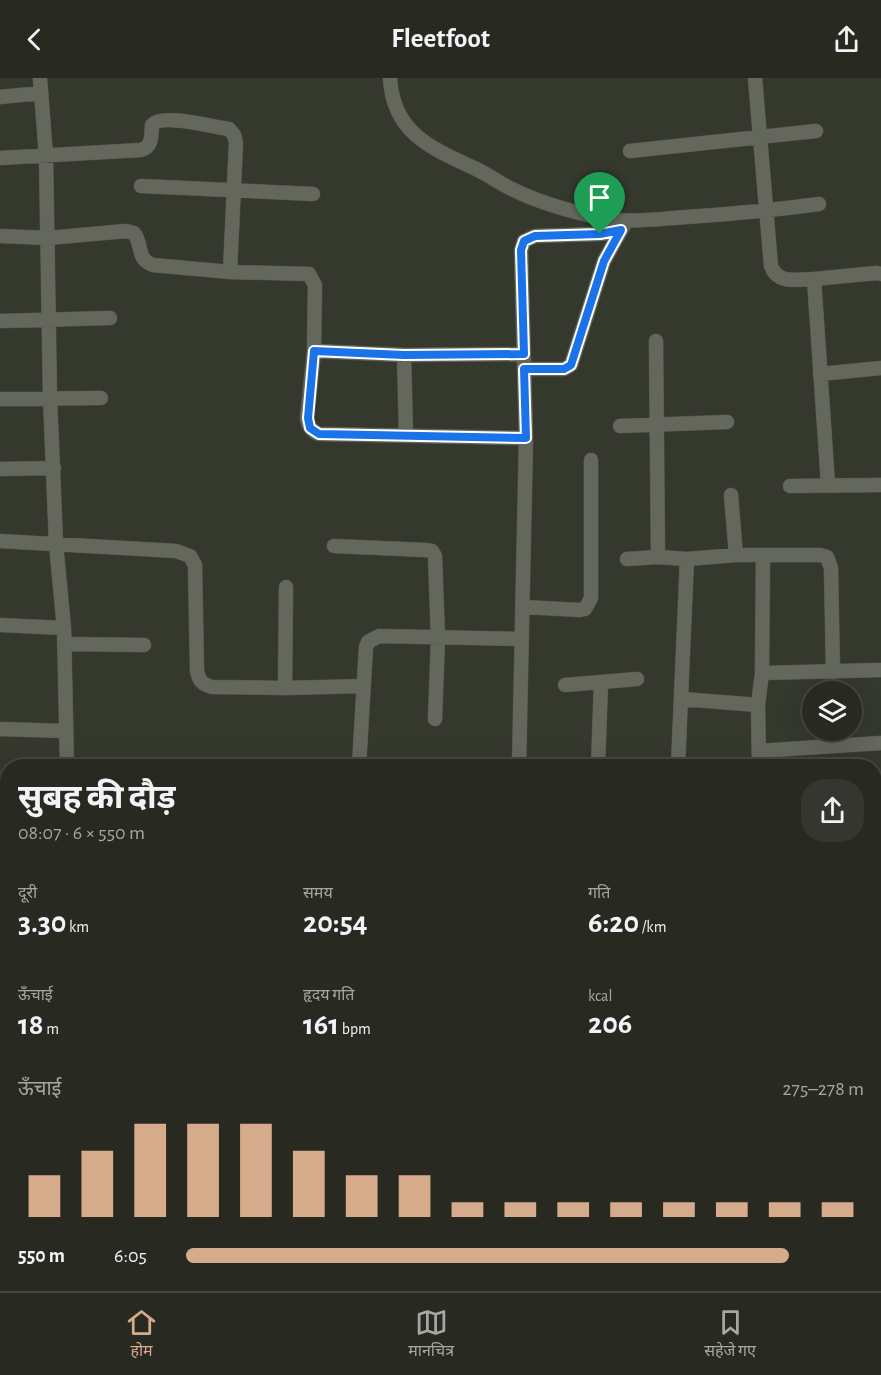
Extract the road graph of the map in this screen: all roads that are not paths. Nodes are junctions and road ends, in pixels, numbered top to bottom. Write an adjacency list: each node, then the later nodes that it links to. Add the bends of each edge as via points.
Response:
1 (40, 78): 4 (street)
2 (390, 78): 16 (street, via 398,114 431,148 513,190)
3 (755, 78): 7 (street)
4 (40, 93): 5 (street); 9 (street)
5 (0, 97)
6 (816, 131): 7 (street)
7 (760, 136): 8 (street); 15 (street)
8 (630, 151)
9 (46, 156): 10 (street); 12 (street, via 141,150 150,144 152,125 158,120 229,129 236,142); 18 (street)
10 (0, 158)
11 (141, 186): 12 (street)
12 (232, 190): 13 (street); 19 (street)
13 (313, 194)
14 (819, 204): 15 (street)
15 (767, 211): 16 (street); 21 (street, via 774,274 783,279)
16 (624, 226): 27 (street, via 600,234 535,236 524,241); 30 (street, via 604,261 571,365 564,369)
17 (0, 236): 18 (street)
18 (48, 238): 19 (street, via 126,231 138,238 145,262); 22 (street)
19 (230, 272): 26 (street, via 309,274 315,285)
20 (881, 274): 21 (street)
21 (814, 279): 31 (street)
22 (49, 318): 23 (street); 24 (street); 32 (street)
23 (110, 318)
24 (0, 321)
25 (656, 341): 36 (street)
26 (314, 351): 28 (street); 38 (street, via 308,418 314,432)
27 (524, 354): 28 (street); 30 (street)
28 (404, 355): 38 (street)
29 (881, 368): 31 (street)
30 (524, 369): 39 (street)
31 (820, 374): 43 (street)
32 (50, 397): 33 (street); 34 (street); 41 (street)
33 (101, 398)
34 (0, 399)
35 (727, 422): 36 (street)
36 (657, 423): 37 (street); 52 (street)
37 (620, 426)
38 (406, 436): 39 (street)
39 (526, 438): 56 (street)
40 (591, 460): 56 (street, via 589,605 580,610)
41 (54, 468): 42 (street); 48 (street)
42 (0, 469)
43 (828, 484): 44 (street); 45 (street)
44 (881, 485)
45 (790, 486)
46 (730, 495): 50 (street)
47 (0, 541): 48 (street)
48 (56, 544): 58 (street); 70 (street, via 176,551 190,556 195,565 199,680 212,687)
49 (334, 546): 59 (street, via 432,551 437,562)
50 (736, 555): 51 (street); 53 (street)
51 (763, 556): 64 (street, via 820,555 830,560); 65 (street)
52 (658, 557): 53 (street); 54 (street)
53 (687, 559): 71 (street)
54 (627, 560)
55 (286, 587): 70 (street)
56 (523, 607): 60 (street)
57 (0, 626): 58 (street)
58 (64, 628): 61 (street)
59 (438, 638): 60 (street); 69 (street, via 380,636 368,642); 73 (street)
60 (522, 639): 80 (street)
61 (64, 644): 62 (street); 75 (street)
62 (144, 645)
63 (881, 670): 64 (street)
64 (833, 672): 65 (street)
65 (762, 673): 72 (street)
66 (637, 679): 67 (street)
67 (601, 683): 68 (street); 81 (street)
68 (565, 685)
69 (363, 686): 70 (street); 79 (street)
70 (285, 688)
71 (682, 699): 72 (street); 82 (street)
72 (758, 705): 77 (street)
73 (435, 719)
74 (0, 729): 75 (street)
75 (66, 731): 78 (street)
76 (881, 743): 77 (street)
77 (759, 751): 83 (street)
78 (67, 759)
79 (359, 759)
80 (519, 759)
81 (598, 759)
82 (678, 759)
83 (759, 759)

